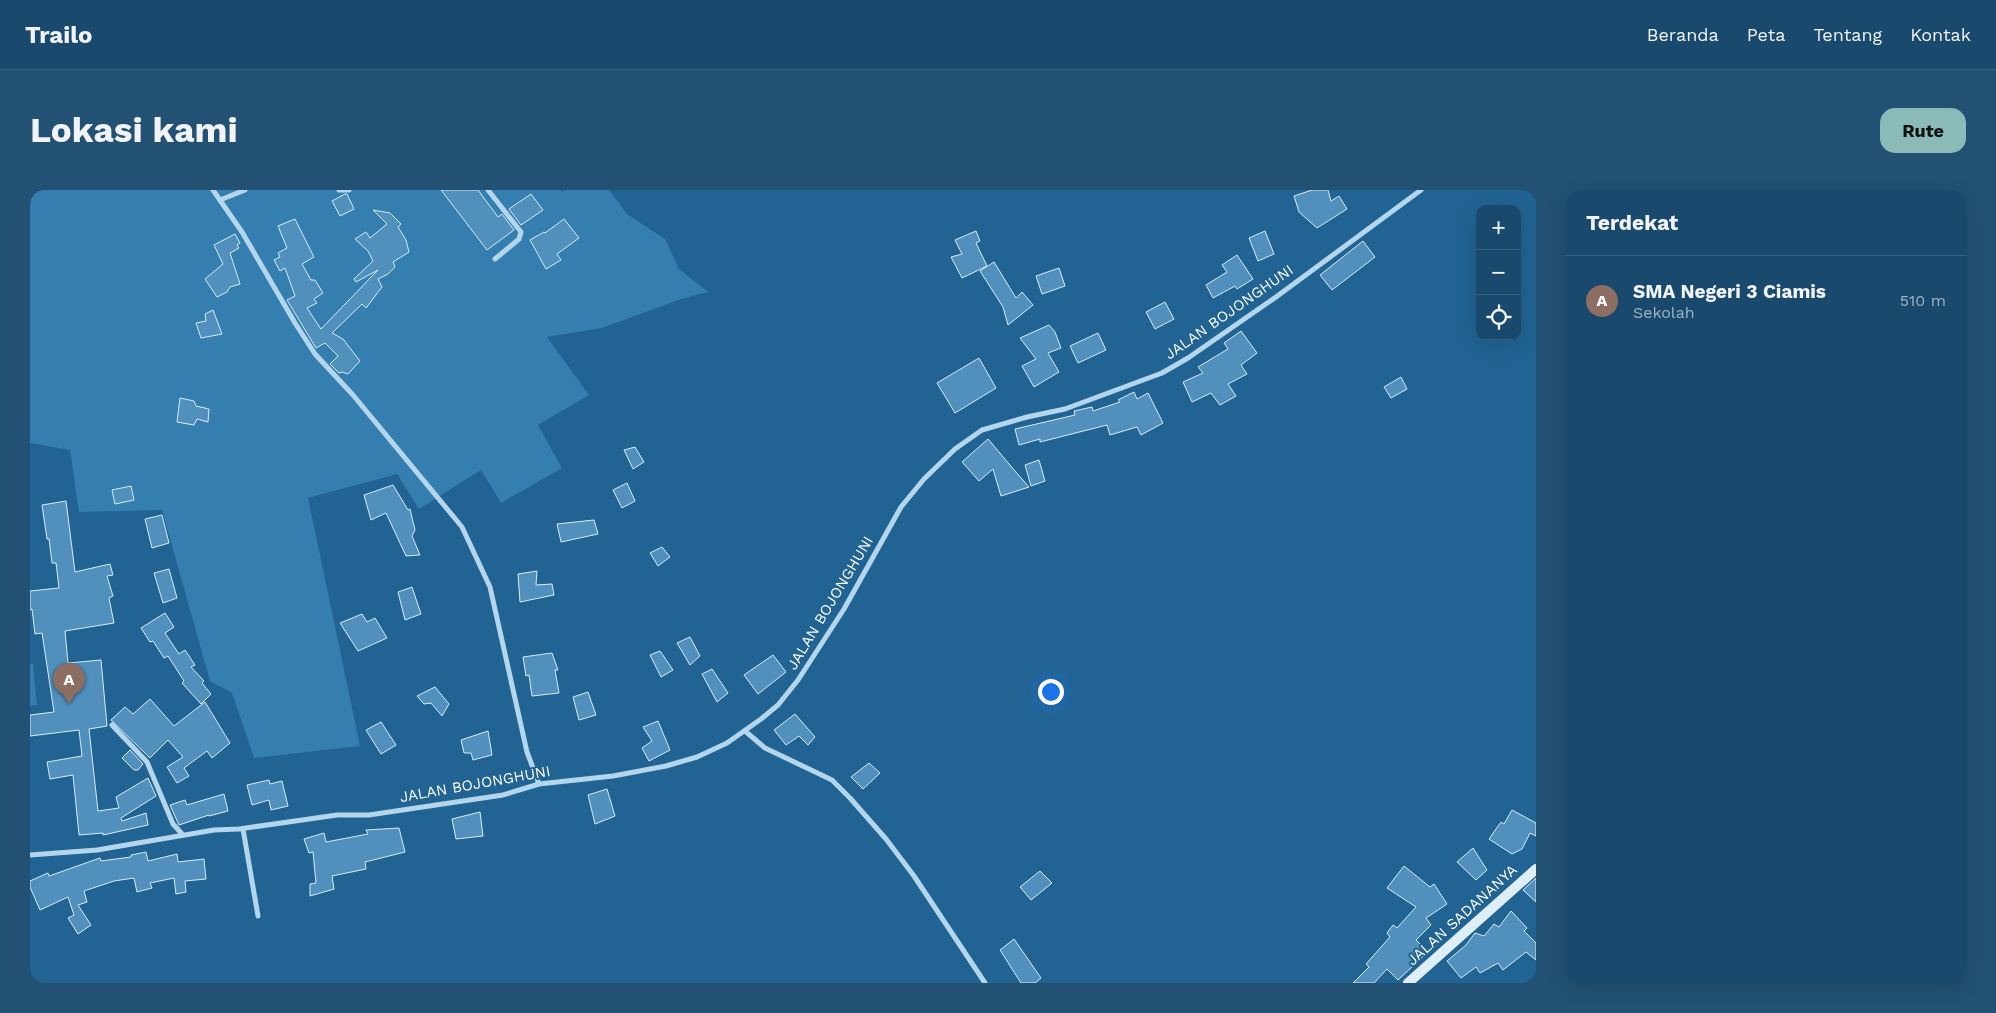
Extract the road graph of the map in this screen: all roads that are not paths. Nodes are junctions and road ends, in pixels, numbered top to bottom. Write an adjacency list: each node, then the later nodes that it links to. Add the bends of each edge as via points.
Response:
1 (212, 190): 7 (street)
2 (245, 190): 7 (street)
3 (339, 190): 4 (street)
4 (349, 190)
5 (488, 190): 8 (street, via 521,232 519,239)
6 (1421, 190): 10 (street, JALAN BOJONGHUNI, via 1276,296 1162,373 1066,409 982,430 955,449 901,507 844,609 798,680 778,705)
7 (220, 200): 11 (street, via 315,354 353,394 462,527 490,587 521,729)
8 (495, 259)
9 (112, 725): 13 (street, via 147,762 172,824)
10 (745, 732): 11 (street, JALAN BOJONGHUNI, via 697,757 666,766); 17 (street, via 765,748 832,780 850,798 914,876)
11 (539, 784): 12 (street, JALAN BOJONGHUNI, via 503,795)
12 (243, 829): 13 (street, JALAN BOJONGHUNI); 16 (street)
13 (183, 835): 14 (street, JALAN BOJONGHUNI, via 97,850)
14 (30, 856)
15 (1536, 869): 18 (street, JALAN SADANANYA)
16 (258, 916)
17 (985, 983)
18 (1408, 983)

